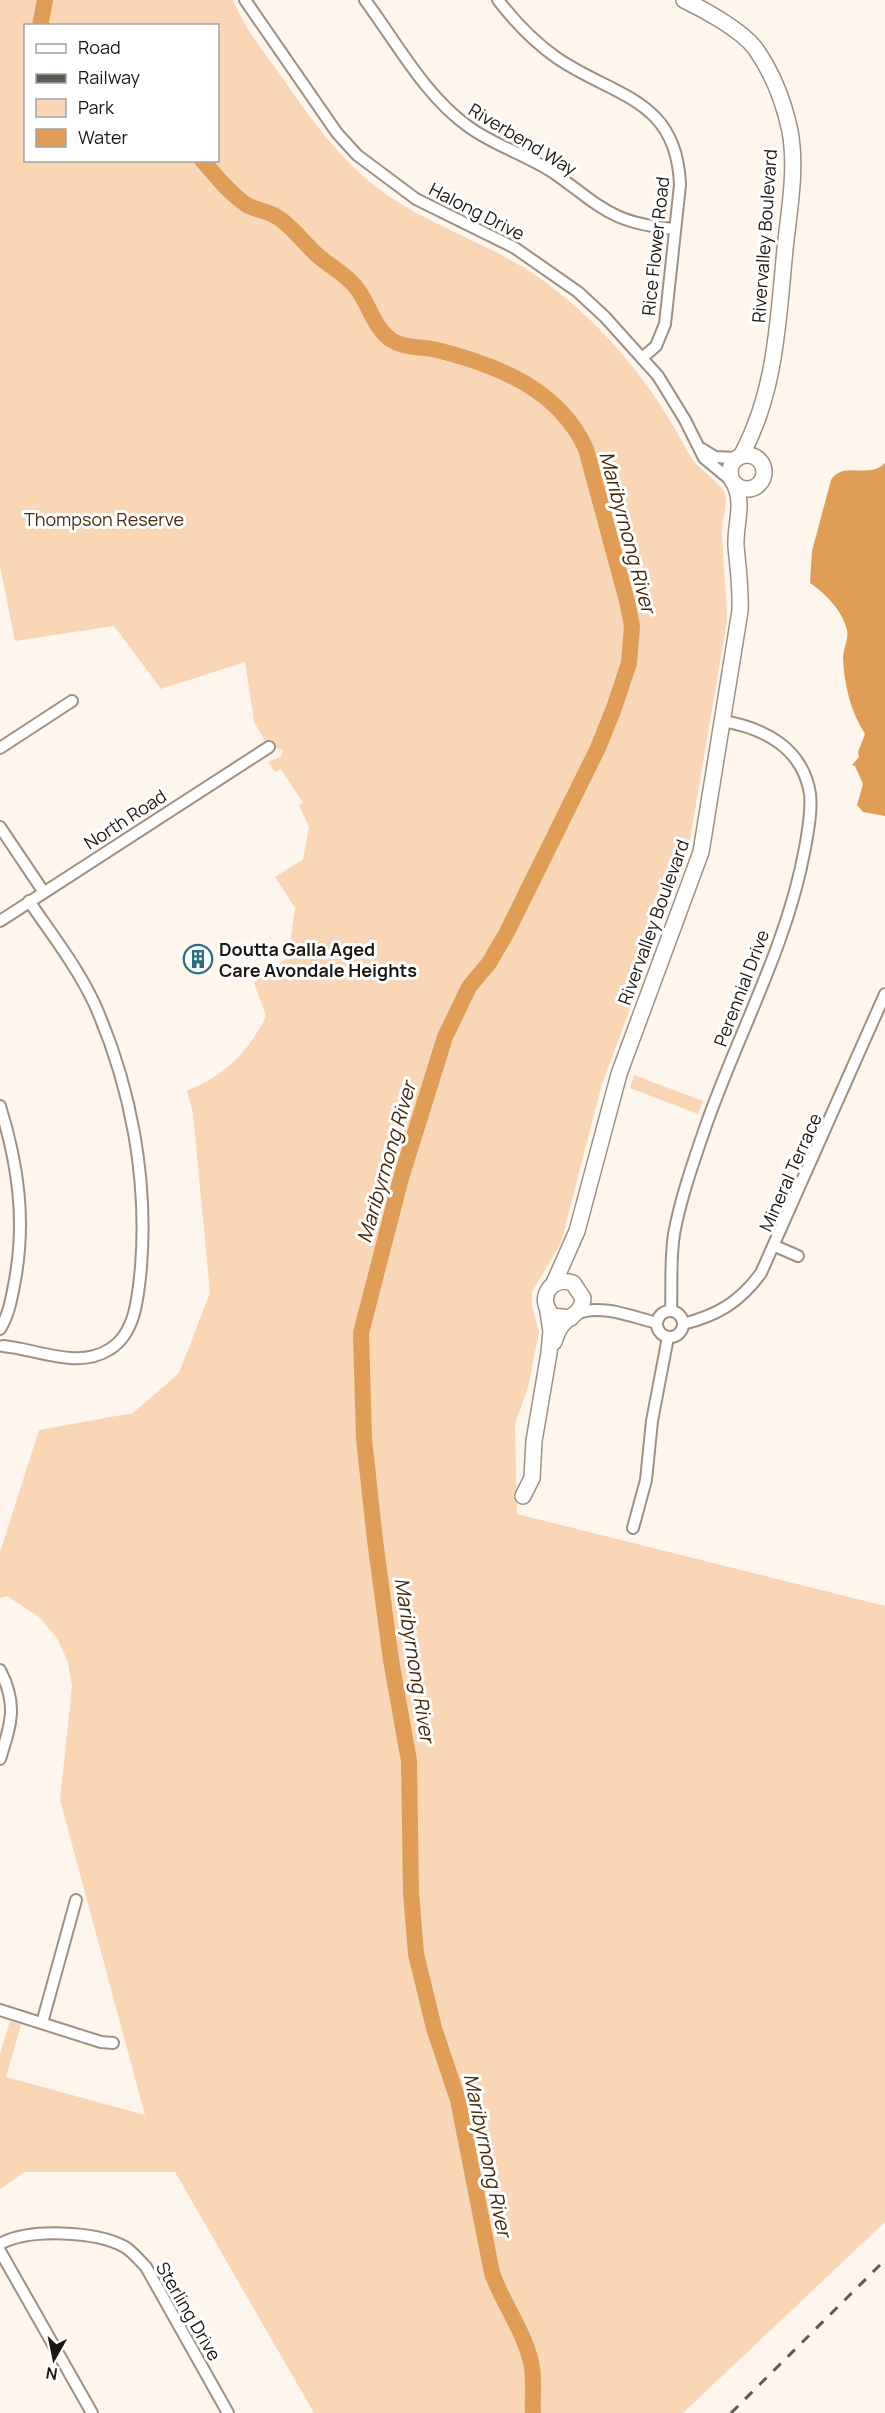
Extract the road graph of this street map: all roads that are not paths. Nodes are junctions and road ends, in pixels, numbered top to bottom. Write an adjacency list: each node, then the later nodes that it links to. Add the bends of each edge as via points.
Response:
1 (245, 0): 6 (street, Halong Drive, via 330,123 357,155 416,199 488,232 545,266 605,317)
2 (366, 0): 5 (street, Riverbend Way, via 433,94 471,129 553,173 605,212 627,222)
3 (498, 0): 5 (street, Rice Flower Road, via 533,39 557,58 631,96 660,123 679,163)
4 (684, 0): 7 (street, Rivervalley Boulevard, via 716,17 759,58 770,75 790,132 792,162 774,357)
5 (675, 229): 6 (street, Rice Flower Road, via 662,336)
6 (642, 358): 8 (street, Halong Drive, via 669,392)
7 (759, 422): 9 (street, Rivervalley Boulevard); 10 (street, Rivervalley Boulevard)
8 (699, 447): 9 (street, via 715,457); 11 (street, Halong Drive, via 704,458)
9 (739, 457): 10 (street, via 752,456); 11 (street, via 730,469)
10 (761, 462): 12 (street, via 764,473)
11 (734, 484): 12 (street, via 750,489); 13 (street, Rivervalley Boulevard)
12 (760, 484): 13 (street, Rivervalley Boulevard)
13 (740, 513): 15 (street, Rivervalley Boulevard, via 736,545 741,612)
14 (72, 701): 17 (street)
15 (723, 722): 24 (street, Rivervalley Boulevard, via 701,852 619,1074); 29 (street, Perennial Drive, via 758,729 789,751 808,785 809,818 789,910 710,1116 679,1216 670,1276)
16 (269, 747): 19 (street, North Road)
17 (0, 748)
18 (0, 827): 19 (street)
19 (43, 891): 20 (street, North Road)
20 (29, 901): 21 (street, North Road); 36 (street, via 73,965 112,1049 131,1118 142,1190 140,1280 128,1331 109,1350 86,1358 64,1358)
21 (0, 921)
22 (885, 994): 25 (street, Mineral Terrace)
23 (0, 1106): 36 (street, via 19,1180 21,1215 19,1258)
24 (577, 1231): 27 (street, Rivervalley Boulevard); 28 (street, Rivervalley Boulevard, via 574,1269)
25 (775, 1246): 26 (street); 34 (street, Mineral Terrace, via 747,1292 727,1309)
26 (798, 1256)
27 (554, 1283): 28 (street, via 567,1281); 30 (street, via 544,1299)
28 (579, 1289): 31 (street, via 588,1300); 32 (street, via 582,1304)
29 (671, 1311): 33 (street, via 662,1314); 34 (street, via 679,1315)
30 (548, 1312): 32 (street, via 560,1319); 37 (street)
31 (620, 1314): 32 (street, via 591,1310); 33 (street)
32 (574, 1316): 37 (street, via 561,1326)
33 (657, 1323): 35 (street, via 659,1332)
34 (683, 1324): 35 (street, via 680,1333)
35 (668, 1337): 39 (street, via 652,1421 646,1480)
36 (2, 1340)
37 (549, 1353): 38 (street, via 534,1441 532,1478)
38 (523, 1496)
39 (633, 1528)
40 (0, 1670): 41 (street, via 12,1709)
41 (0, 1760)
42 (76, 1900): 44 (street)
43 (0, 2010): 44 (street)
44 (42, 2023): 45 (street)
45 (113, 2043)
46 (0, 2244): 49 (street, Sterling Drive, via 35,2235 80,2235 103,2238 126,2248 146,2267)
47 (0, 2251): 48 (street)
48 (92, 2413)
49 (228, 2413)

